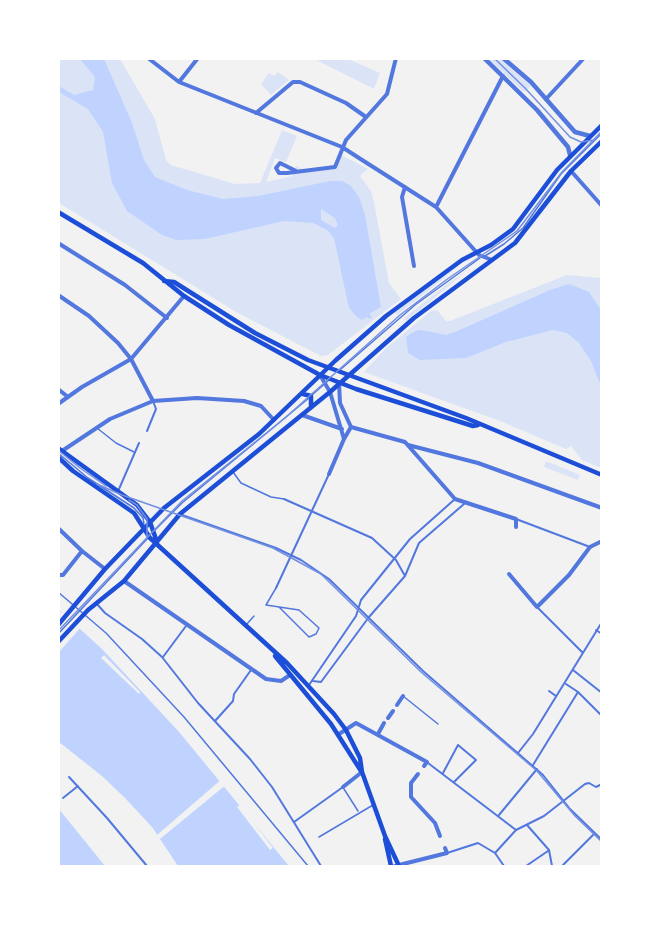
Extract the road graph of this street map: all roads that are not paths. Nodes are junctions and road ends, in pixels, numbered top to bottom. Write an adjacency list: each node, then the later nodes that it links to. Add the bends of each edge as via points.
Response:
1 (148, 58): 8 (street)
2 (198, 58): 8 (street)
3 (396, 58): 11 (street, via 387,94)
4 (484, 58): 7 (street)
5 (503, 58): 9 (street)
6 (584, 58): 9 (street)
7 (504, 75): 17 (street, via 562,140); 22 (street)
8 (179, 82): 10 (street)
9 (546, 99): 14 (street, via 575,132)
10 (256, 113): 11 (street, via 293,82 300,82); 16 (street)
11 (366, 117): 16 (street)
12 (602, 125): 14 (main road)
13 (602, 133): 26 (lane, via 561,174 522,228)
14 (590, 136): 17 (main road)
15 (602, 141): 19 (main road)
16 (342, 147): 18 (street, via 334,167); 20 (street)
17 (570, 155): 25 (main road, via 513,229)
18 (296, 171): 18 (street, via 280,163 276,168 279,173)
19 (571, 171): 21 (street); 27 (main road, via 528,229)
20 (405, 187): 22 (street); 28 (street, via 402,197)
21 (602, 206)
22 (436, 207): 25 (street)
23 (58, 212): 29 (main road, via 128,253)
24 (58, 243): 32 (street, via 125,285)
25 (476, 252): 26 (street); 34 (main road, via 386,316)
26 (482, 257): 27 (street); 35 (lane, via 415,305)
27 (492, 260): 36 (main road, via 414,318)
28 (414, 266)
29 (164, 281): 31 (main road); 48 (main road, via 174,282 267,339 324,366)
30 (58, 295): 33 (street, via 100,325)
31 (184, 296): 32 (street); 34 (main road)
32 (167, 318): 33 (street)
33 (131, 359): 42 (street); 43 (street)
34 (320, 375): 35 (main road); 37 (street); 40 (main road)
35 (330, 379): 36 (main road); 37 (lane)
36 (339, 383): 39 (main road); 48 (main road, via 473,426); 50 (street, via 340,403)
37 (325, 384): 39 (street); 41 (lane)
38 (58, 389): 42 (street)
39 (330, 392): 45 (main road); 51 (street)
40 (303, 394): 41 (main road); 47 (main road)
41 (311, 396): 45 (main road); 73 (lane)
42 (68, 397): 44 (street)
43 (153, 401): 47 (street, via 244,401 261,406); 49 (street); 52 (street, via 156,409)
44 (58, 404)
45 (311, 407): 46 (main road)
46 (302, 415): 51 (street); 58 (main road)
47 (274, 421): 69 (main road)
48 (481, 424): 60 (main road)
49 (96, 427): 56 (lane); 57 (street)
50 (351, 427): 53 (street); 55 (street, via 399,439)
51 (342, 429): 53 (street)
52 (147, 431)
53 (344, 439): 59 (street)
54 (139, 442): 56 (street)
55 (408, 445): 63 (street); 65 (street, via 519,476)
56 (135, 452): 61 (street)
57 (59, 453): 61 (main road); 72 (main road, via 73,471 128,508)
58 (232, 471): 62 (lane, via 241,483); 67 (main road)
59 (329, 474): 66 (street)
60 (602, 475)
61 (118, 492): 69 (main road, via 137,505)
62 (284, 499): 66 (street)
63 (455, 499): 64 (street); 80 (street, via 410,539)
64 (466, 505): 68 (street); 84 (street, via 419,543)
65 (602, 508)
66 (311, 510): 79 (street); 80 (street, via 372,538)
67 (180, 514): 76 (main road); 79 (street)
68 (516, 519): 70 (street); 77 (street)
69 (150, 522): 72 (main road); 73 (main road)
70 (516, 527)
71 (58, 528): 78 (street)
72 (144, 528): 74 (main road); 81 (main road)
73 (154, 531): 74 (lane); 76 (main road)
74 (149, 536): 76 (main road); 89 (lane)
75 (602, 541): 77 (street)
76 (157, 542): 85 (main road); 98 (main road)
77 (590, 547): 92 (street)
78 (82, 551): 81 (street); 83 (street)
79 (290, 554): 86 (street); 91 (street, via 329,579)
80 (396, 560): 84 (street); 91 (street)
81 (105, 569): 89 (main road)
82 (509, 574): 92 (street)
83 (59, 576)
84 (405, 576): 94 (street)
85 (124, 581): 88 (main road); 97 (street)
86 (276, 588): 90 (lane, via 266,604)
87 (58, 592): 157 (lane, via 106,633 184,717)
88 (96, 603): 89 (main road); 107 (street)
89 (82, 607): 96 (main road); 102 (lane); 104 (main road)
90 (279, 607): 90 (lane, via 309,637 316,634 319,628 299,610)
91 (359, 607): 94 (street); 111 (street)
92 (537, 607): 99 (street)
93 (254, 616): 98 (lane)
94 (369, 617): 111 (street, via 321,682); 128 (street, via 423,671)
95 (602, 622): 100 (street)
96 (58, 625)
97 (186, 626): 107 (street); 108 (street)
98 (245, 626): 105 (main road)
99 (556, 629): 101 (street); 106 (street)
100 (596, 630): 103 (street); 106 (street)
101 (552, 633)
102 (58, 634)
103 (602, 634)
104 (58, 642)
105 (272, 651): 110 (main road); 111 (main road)
106 (582, 652): 109 (street)
107 (162, 657): 122 (street)
108 (251, 670): 110 (street, via 272,682); 122 (street, via 233,701)
109 (573, 670): 112 (street); 115 (street)
110 (290, 675): 126 (main road)
111 (311, 683): 125 (main road)
112 (565, 683): 114 (street); 117 (street)
113 (549, 691): 117 (street)
114 (579, 692): 120 (street); 130 (street)
115 (602, 693)
116 (403, 696): 118 (street); 124 (lane)
117 (556, 696): 128 (street)
118 (397, 705)
119 (393, 711): 121 (street)
120 (602, 716)
121 (388, 718)
122 (215, 721): 145 (street, via 255,765)
123 (384, 723): 127 (street)
124 (438, 724)
125 (346, 730): 126 (street); 127 (street, via 356,723); 132 (main road)
126 (339, 734): 132 (main road, via 354,765)
127 (378, 734): 129 (street)
128 (518, 753): 130 (street)
129 (426, 764): 133 (street)
130 (532, 765): 131 (street)
131 (537, 769): 141 (street); 144 (street)
132 (362, 772): 139 (street); 142 (main road)
133 (443, 773): 136 (street); 136 (street, via 458,745 476,760)
134 (418, 774): 149 (street, via 410,789 411,797 435,823)
135 (69, 777): 138 (street)
136 (454, 782): 144 (street)
137 (602, 784): 141 (street, via 596,787 589,783)
138 (78, 786): 140 (street); 156 (street)
139 (343, 788): 143 (lane); 145 (street)
140 (63, 798)
141 (563, 799): 146 (street); 148 (street)
142 (374, 804): 143 (lane); 155 (main road)
143 (359, 812): 150 (lane)
144 (499, 815): 147 (street)
145 (294, 822): 158 (street)
146 (527, 825): 147 (street); 153 (street)
147 (516, 830): 154 (street)
148 (596, 835): 151 (street); 162 (street)
149 (440, 836)
150 (319, 837)
151 (602, 840)
152 (446, 850): 154 (street, via 478,843); 155 (street)
153 (549, 850): 160 (street); 161 (street)
154 (495, 853): 159 (street)
155 (396, 866)
156 (147, 867)
157 (308, 867)
158 (321, 867)
159 (504, 867)
160 (526, 867)
161 (552, 867)
162 (562, 867)

